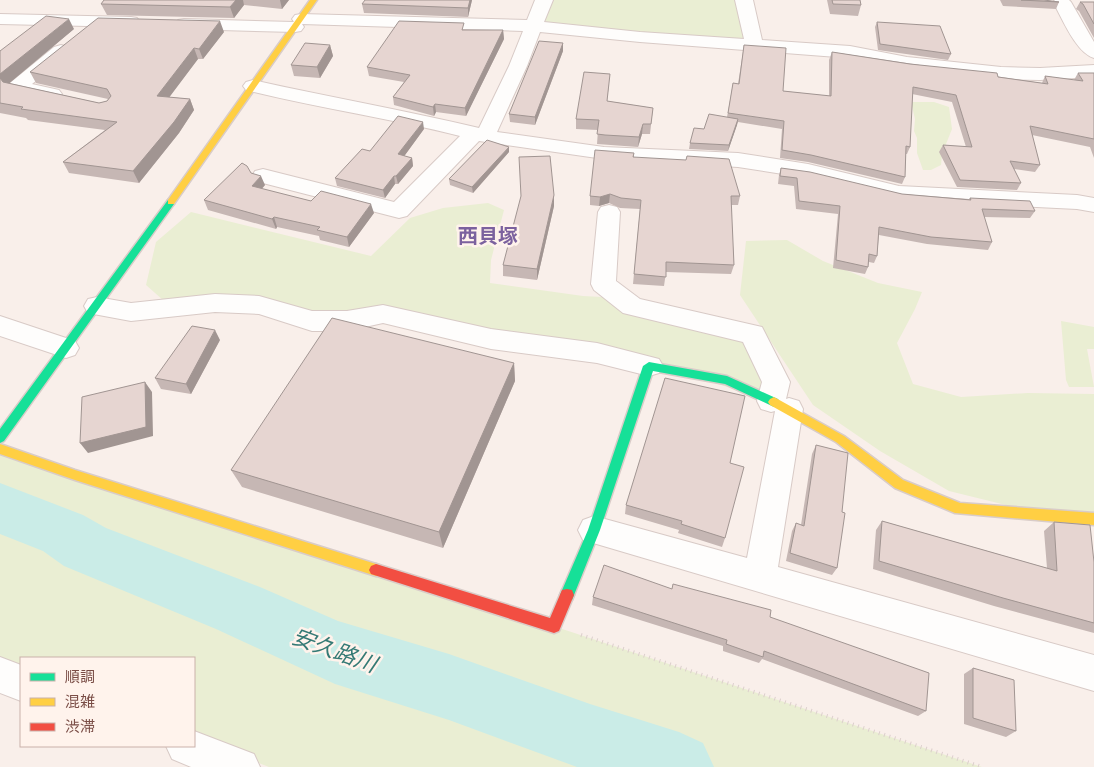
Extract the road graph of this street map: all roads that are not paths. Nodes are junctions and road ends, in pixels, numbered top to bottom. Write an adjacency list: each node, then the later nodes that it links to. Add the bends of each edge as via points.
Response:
1 (314, 0): 9 (street)
2 (544, 0): 10 (street)
3 (744, 0): 11 (street)
4 (1062, 2): 12 (street)
5 (0, 19): 6 (street)
6 (97, 22): 7 (street); 15 (street, via 17,87)
7 (146, 23)
8 (166, 23): 9 (street)
9 (298, 23): 10 (street, via 406,15); 14 (street)
10 (534, 26): 11 (street); 16 (street, via 518,66)
11 (754, 44): 13 (street, via 850,52 908,63 1000,73)
12 (1094, 52)
13 (1094, 71)
14 (253, 86): 16 (street); 20 (street)
15 (66, 97)
16 (480, 135): 17 (street, via 399,211); 18 (street, via 604,153 738,160 808,171 899,193)
17 (263, 176)
18 (1094, 205)
19 (609, 212): 24 (street, via 603,284 632,306 753,334 776,382)
20 (97, 306): 22 (street); 23 (street, via 131,312 215,303 258,305 312,321 347,321 383,314 491,339 597,353)
21 (0, 326): 22 (street)
22 (66, 348): 25 (street)
23 (649, 366): 24 (street, via 727,380); 28 (street)
24 (780, 405): 27 (street, via 840,439 899,484 959,509); 29 (street)
25 (0, 438)
26 (0, 449): 28 (street, via 75,476 554,626)
27 (1094, 519)
28 (594, 530): 29 (street)
29 (760, 577): 30 (street)
30 (1094, 673)
31 (0, 675): 32 (street)
32 (20, 683)
33 (188, 747): 34 (street)
34 (240, 767)

